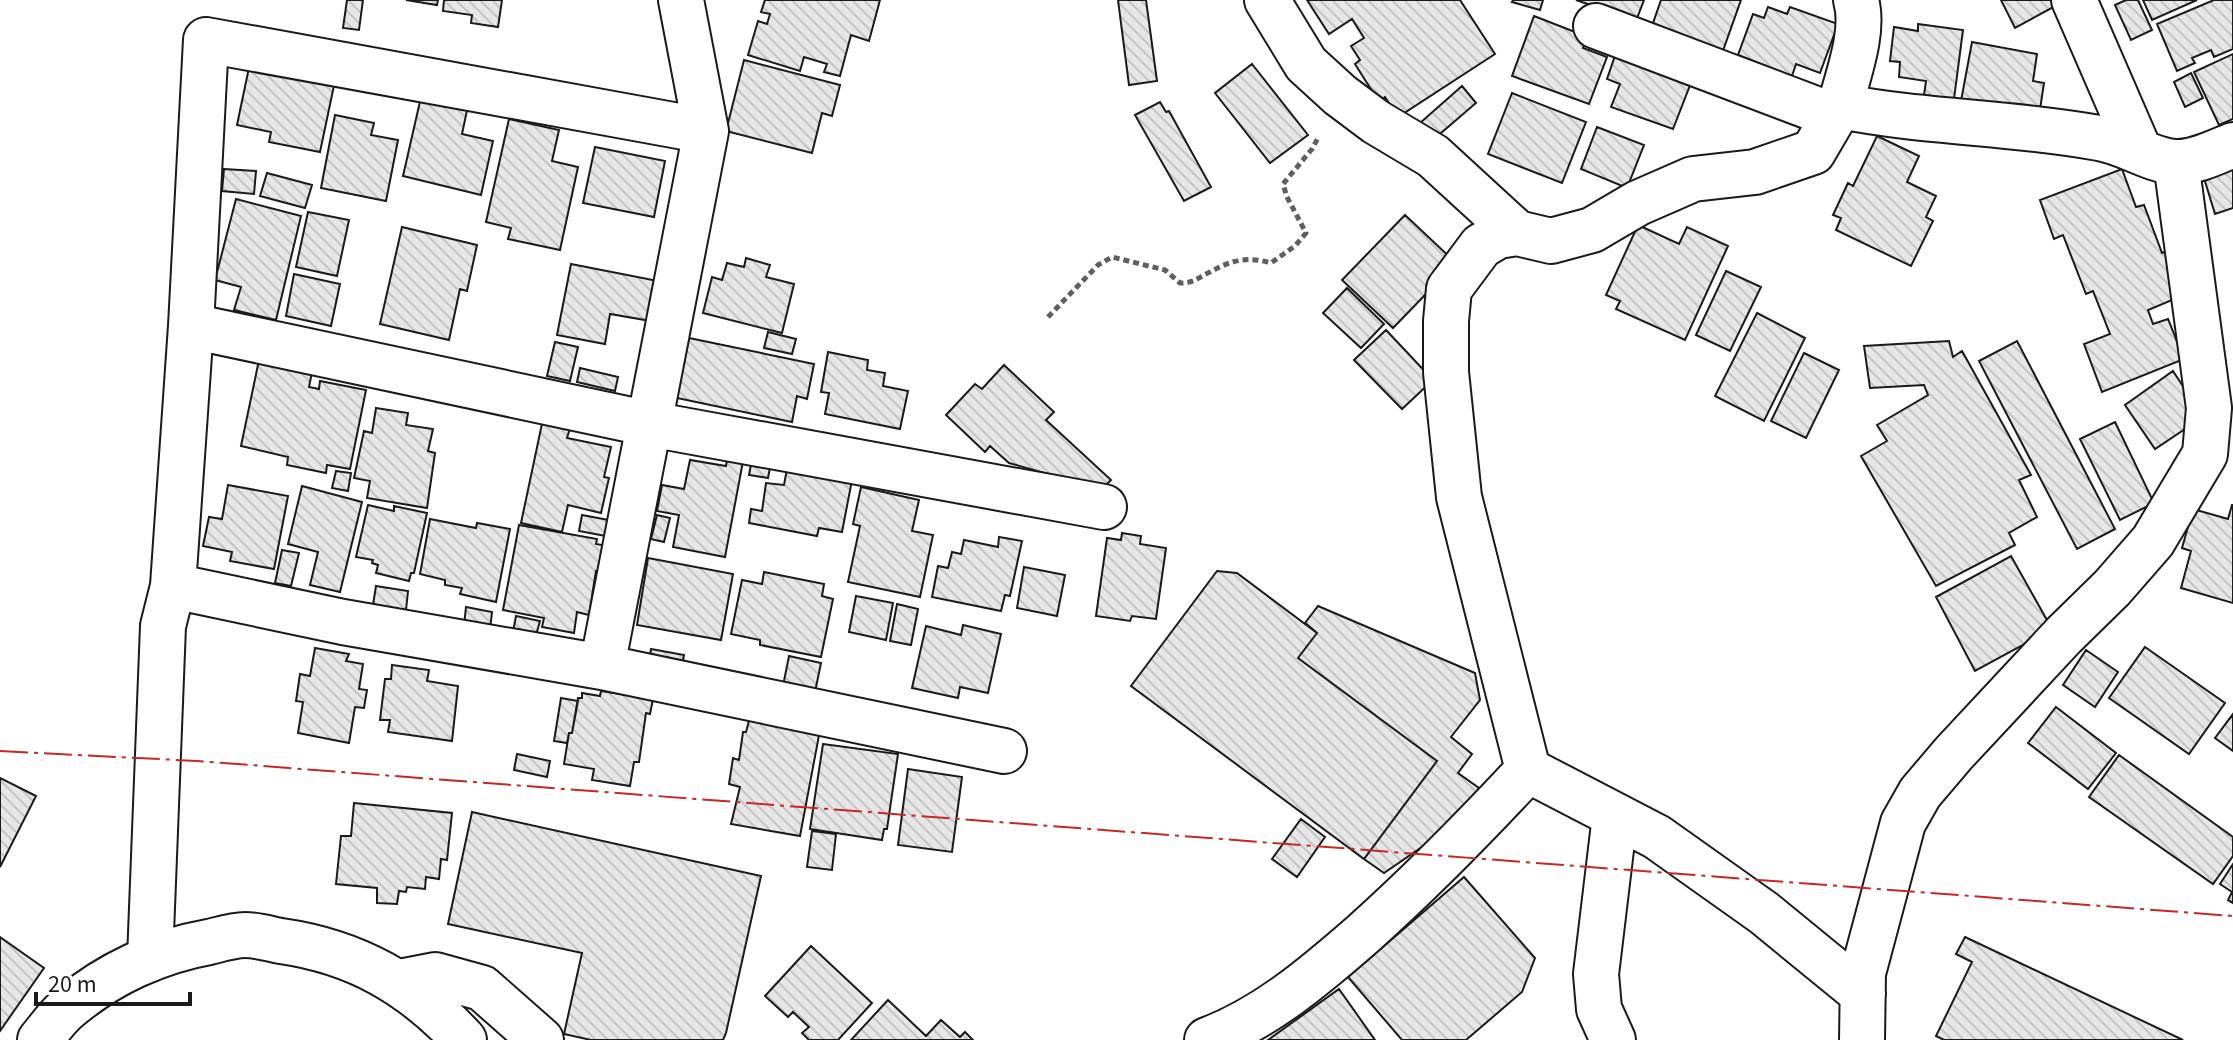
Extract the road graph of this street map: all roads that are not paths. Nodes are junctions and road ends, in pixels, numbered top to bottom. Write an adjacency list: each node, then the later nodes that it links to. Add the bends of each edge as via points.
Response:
1 (681, 0): 7 (street)
2 (1267, 0): 10 (street, via 1306,64 1376,122 1433,156)
3 (1856, 0): 6 (street, via 1860,14 1852,61)
4 (2074, 0): 9 (street)
5 (1596, 26): 6 (street)
6 (1837, 111): 9 (street, via 2104,138); 10 (street, via 1813,152 1755,172 1693,179 1592,230 1551,241)
7 (706, 131): 11 (street, via 206,40); 12 (street)
8 (2233, 145): 9 (street, via 2206,156)
9 (2158, 157): 13 (street)
10 (1517, 233): 18 (street, via 1481,246 1449,289 1446,372 1459,497)
11 (191, 326): 12 (street); 15 (street)
12 (650, 424): 14 (street); 16 (street)
13 (2219, 458): 22 (street, via 2112,588 1920,793 1903,823 1863,973)
14 (1104, 507)
15 (173, 586): 16 (street); 20 (street, via 163,626)
16 (602, 667): 17 (street)
17 (1004, 751)
18 (1528, 770): 19 (street); 26 (street, via 1460,843 1317,974 1235,1029)
19 (1615, 816): 22 (street, via 1657,837 1764,913); 27 (street, via 1596,974 1599,1009)
20 (150, 959): 21 (street, via 244,935 346,956); 23 (street, via 106,979 66,1010)
21 (399, 982): 24 (street); 25 (street, via 435,975 482,988)
22 (1863, 994): 28 (street)
23 (40, 1040)
24 (464, 1040)
25 (541, 1040)
26 (1207, 1040)
27 (1613, 1040)
28 (1862, 1040)

